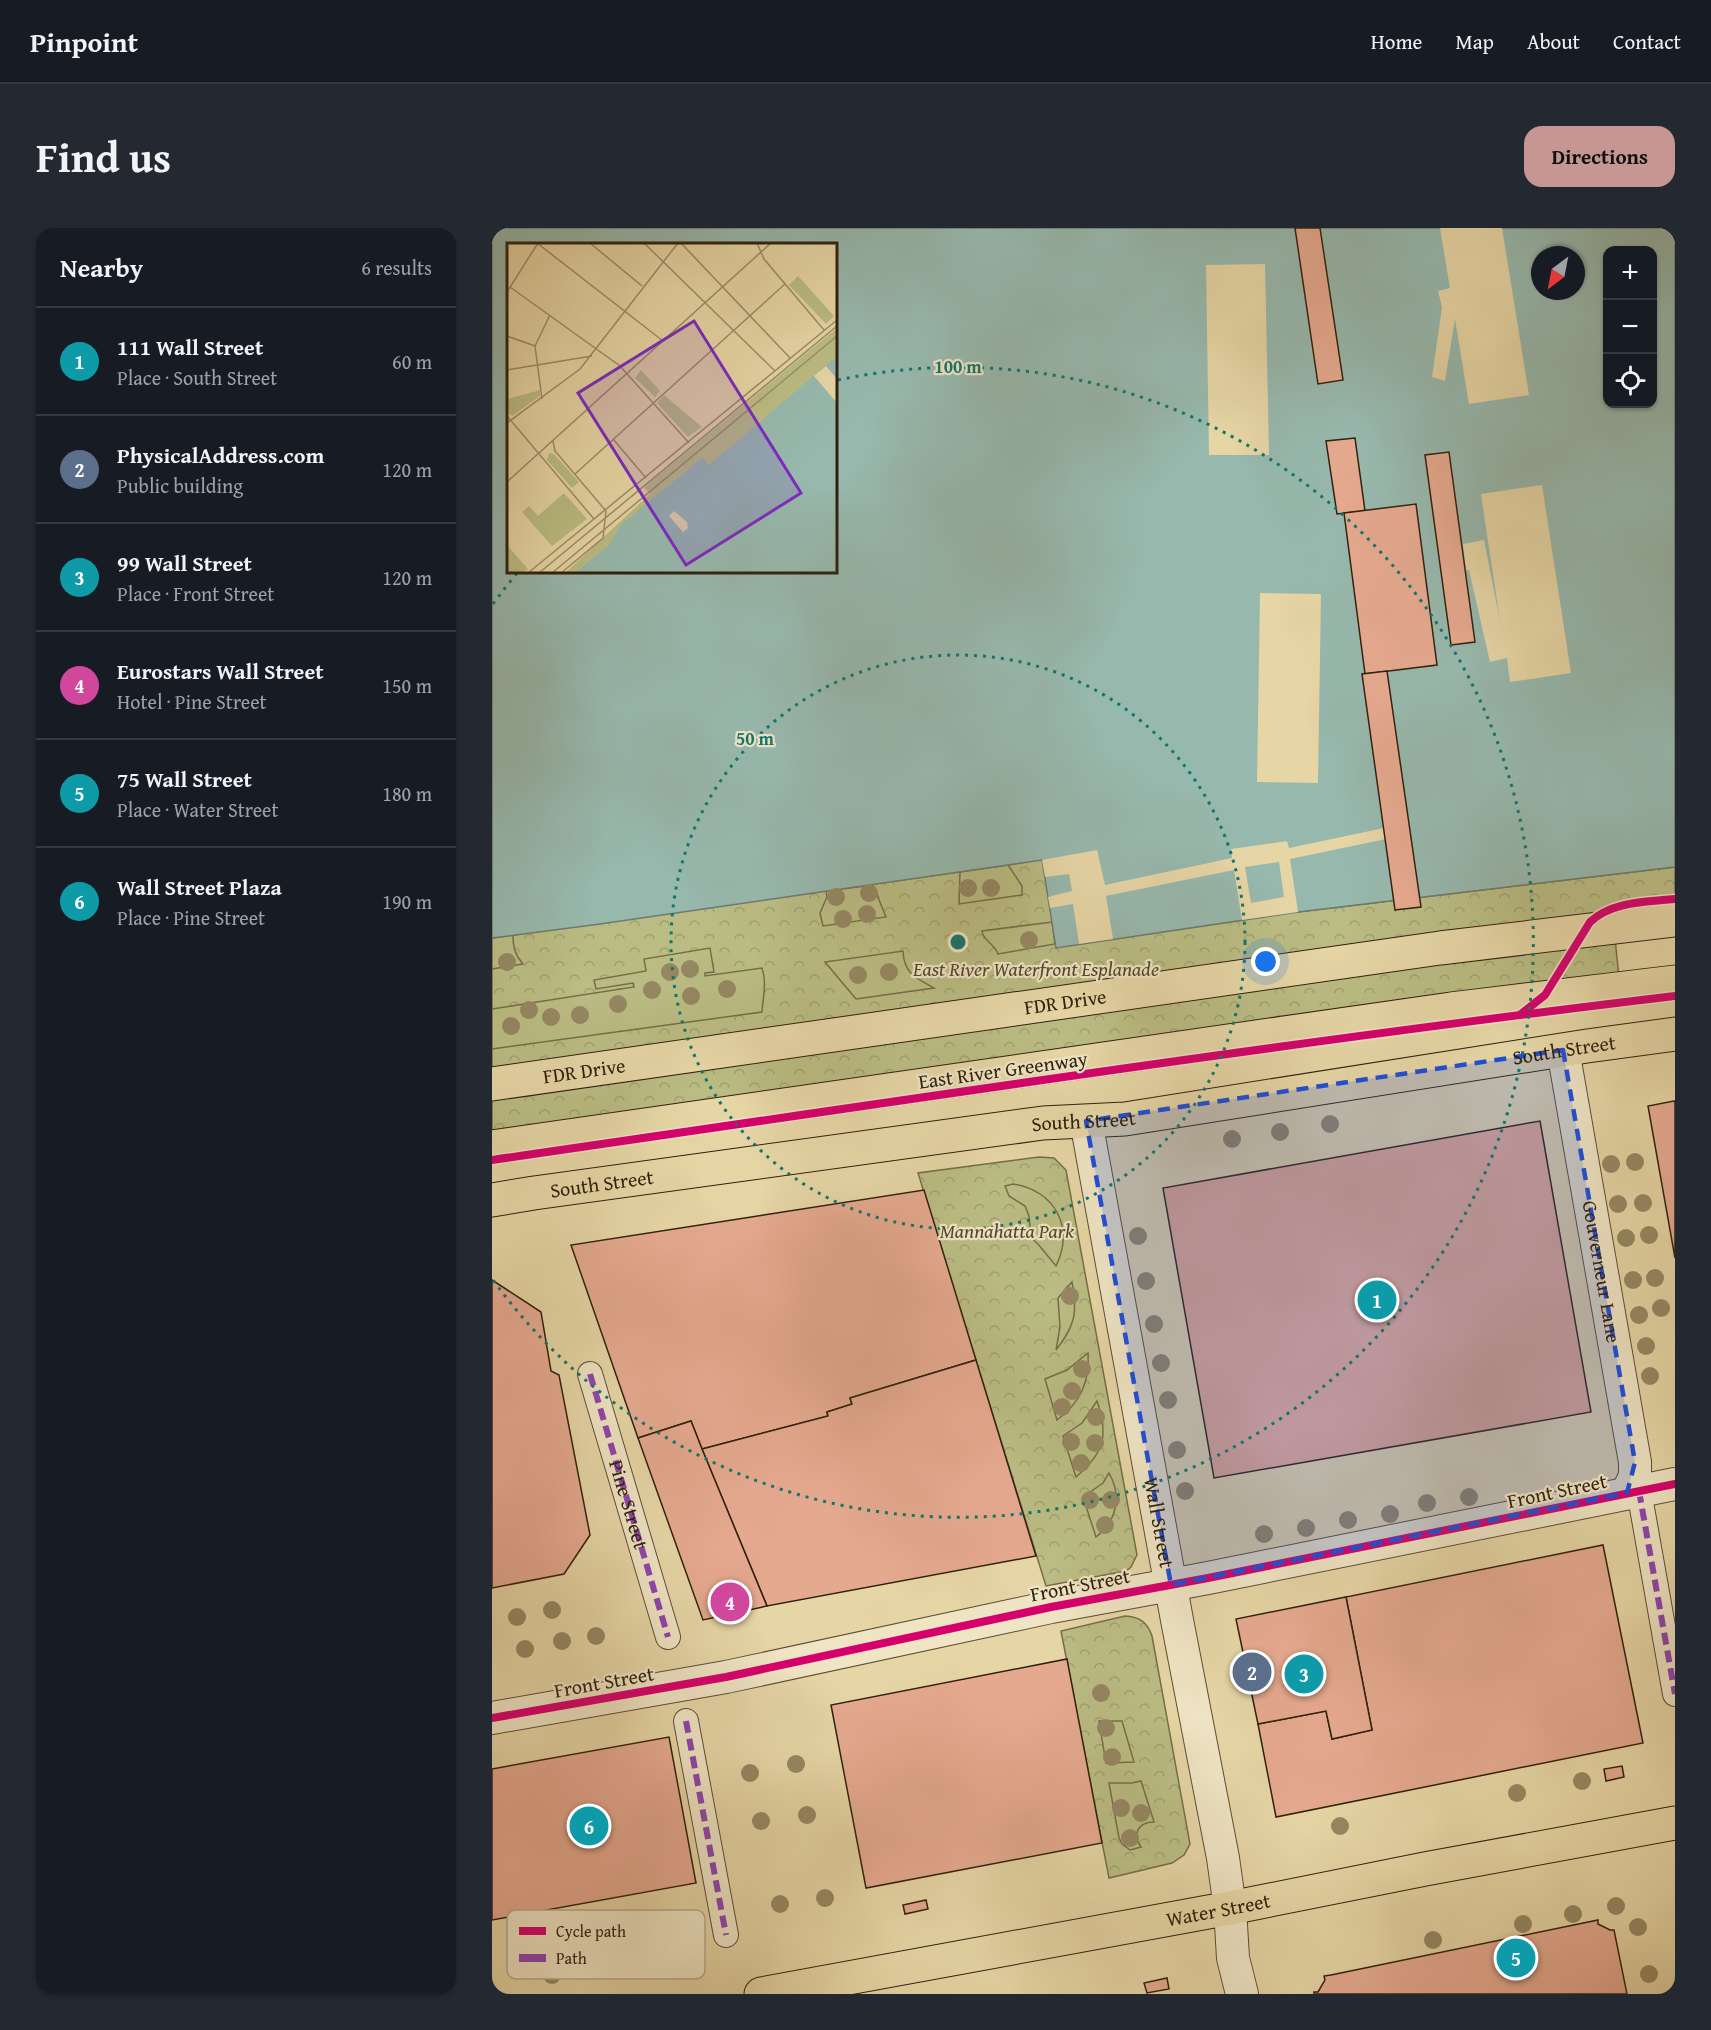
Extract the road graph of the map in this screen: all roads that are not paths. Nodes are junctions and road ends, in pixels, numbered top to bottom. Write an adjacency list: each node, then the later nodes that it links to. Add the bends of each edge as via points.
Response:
1 (1675, 920): 5 (main road, FDR Drive, via 1440,948)
2 (1675, 982): 7 (main road, via 1451,1010)
3 (1675, 1034): 4 (main road, South Street)
4 (1563, 1050): 6 (main road, South Street, via 1125,1119); 11 (street, Gouverneur Lane, via 1635,1462)
5 (492, 1084)
6 (1086, 1120): 8 (main road, South Street); 12 (street, Wall Street)
7 (492, 1147)
8 (492, 1200)
9 (590, 1374): 13 (street, Pine Street)
10 (1675, 1484): 11 (street, Front Street)
11 (1633, 1492): 12 (street, Front Street); 14 (street, Gouverneur Lane)
12 (1172, 1585): 15 (street, Front Street, via 726,1677); 18 (street, Wall Street)
13 (668, 1637)
14 (1675, 1694)
15 (492, 1718)
16 (686, 1721): 19 (street)
17 (1675, 1823): 18 (main road, Water Street)
18 (1230, 1908): 20 (main road, Water Street, via 929,1962); 22 (street, Wall Street, via 1233,1958)
19 (726, 1935)
20 (808, 1990): 21 (main road, Water Street)
21 (761, 1994)
22 (1242, 1994)

